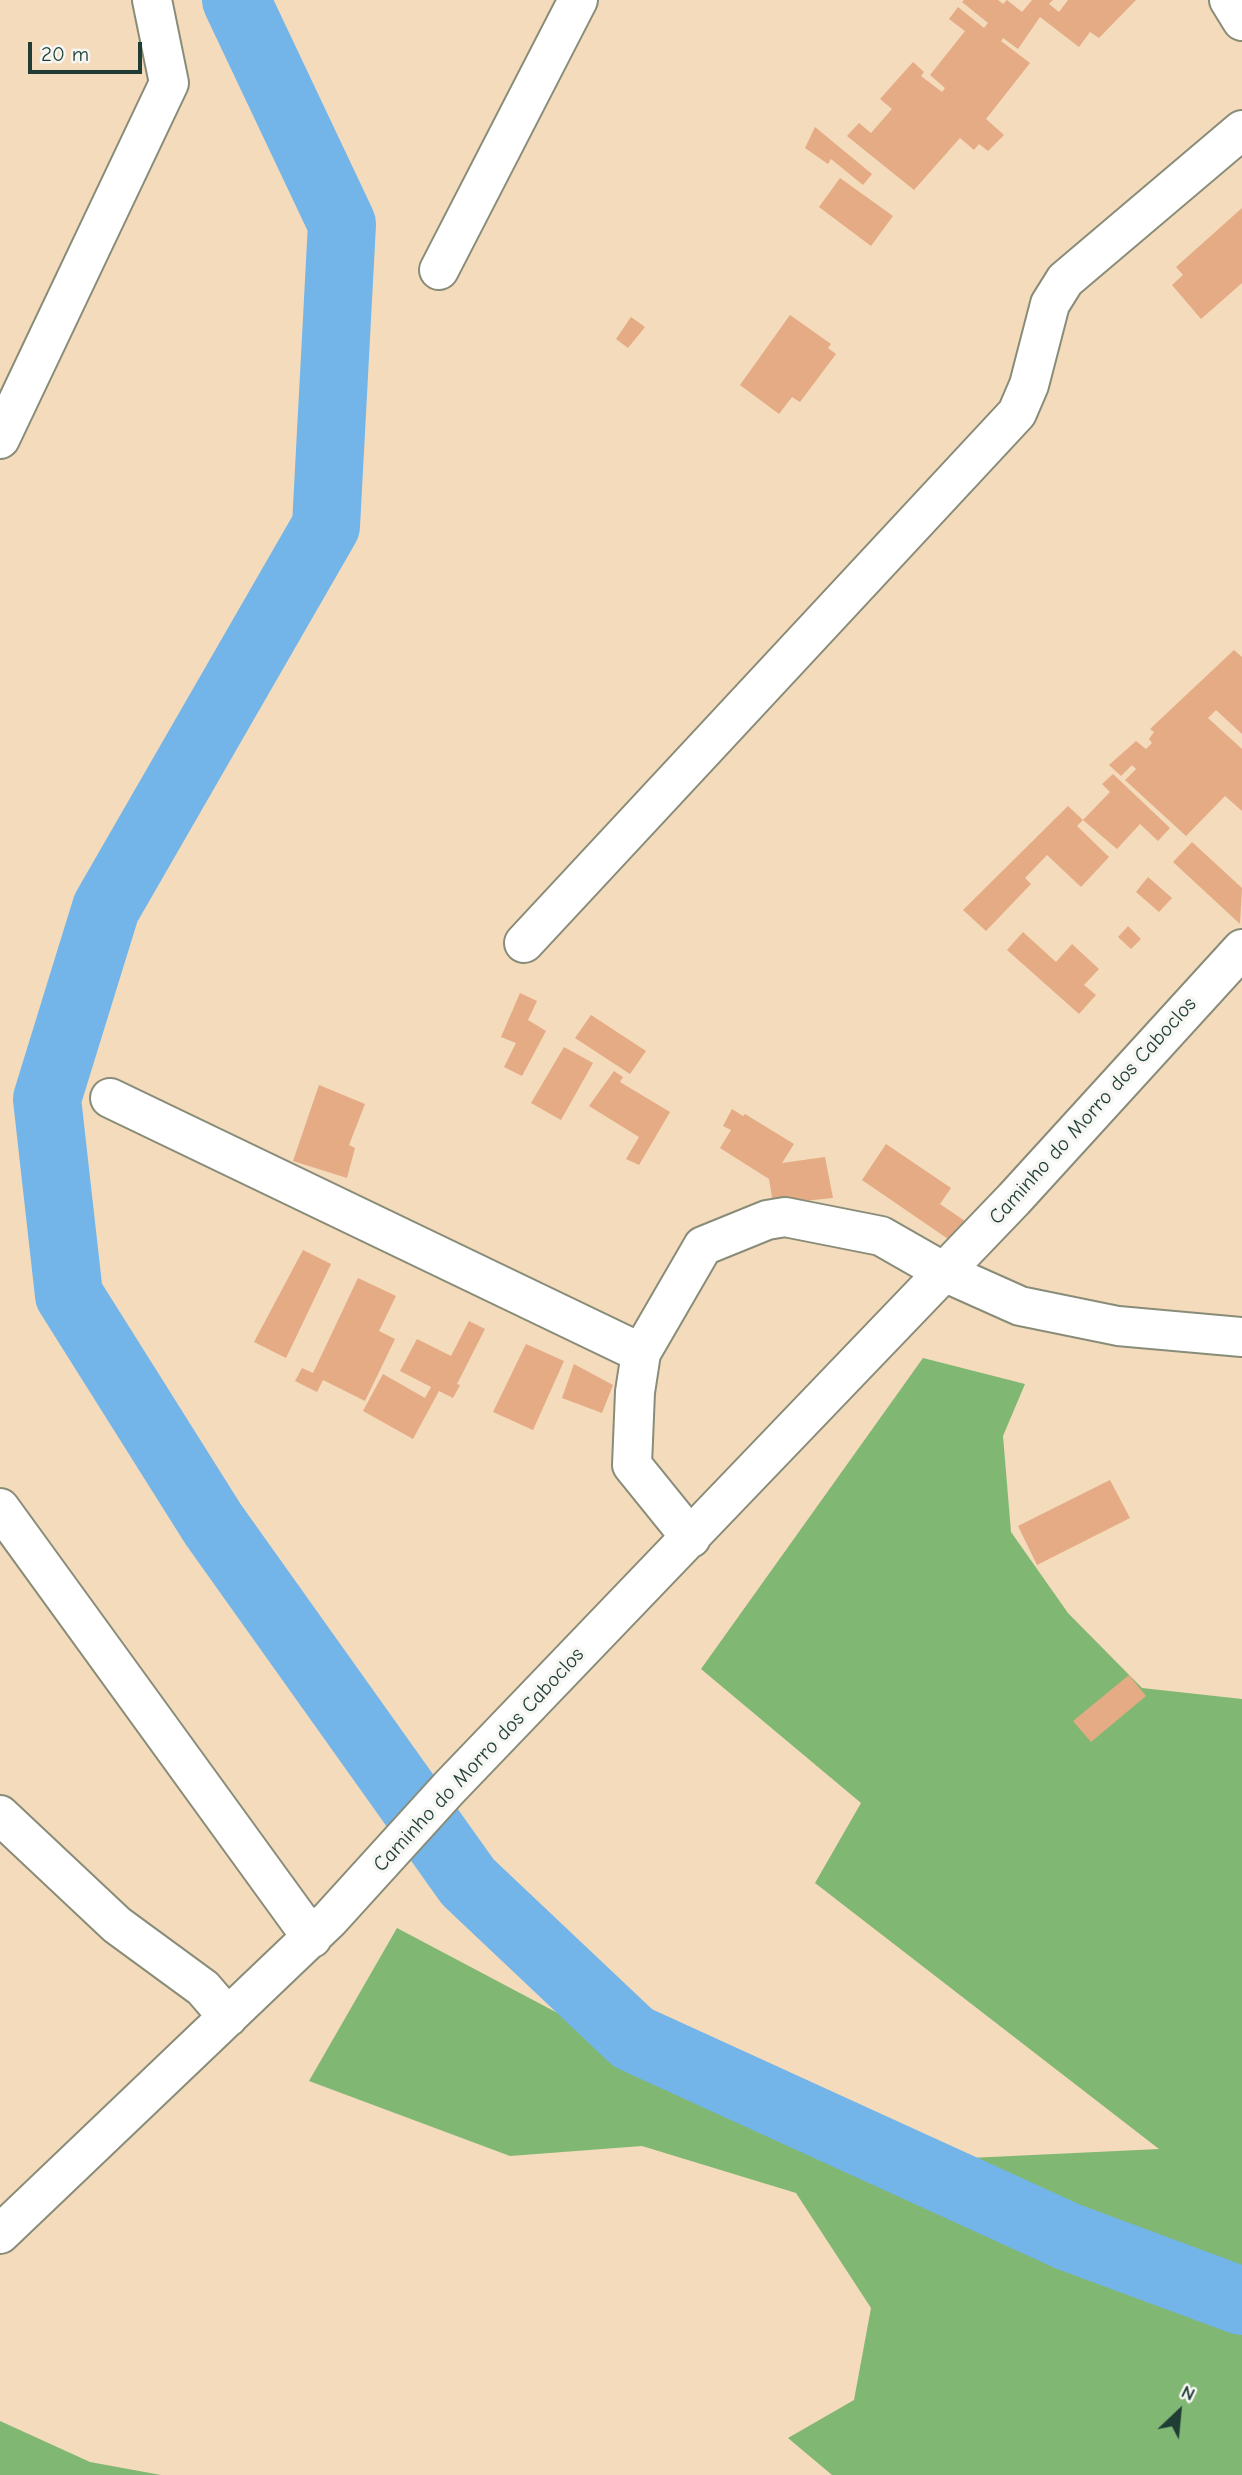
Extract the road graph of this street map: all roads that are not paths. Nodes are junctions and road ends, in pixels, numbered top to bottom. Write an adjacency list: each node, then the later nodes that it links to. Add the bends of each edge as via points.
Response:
1 (152, 0): 7 (street, via 169,83)
2 (578, 0): 6 (street)
3 (1229, 0): 4 (street)
4 (1242, 21)
5 (1242, 130): 8 (street, via 1065,280 1050,304 1017,413)
6 (439, 270)
7 (0, 439)
8 (524, 943)
9 (1242, 949): 11 (street, Caminho do Morro dos Caboclos)
10 (110, 1098): 13 (street)
11 (944, 1272): 12 (street, via 1020,1306 1118,1326); 13 (street, via 881,1236 785,1217 767,1220 702,1246); 15 (street, Caminho do Morro dos Caboclos)
12 (1242, 1337)
13 (641, 1353): 15 (street, via 632,1465)
14 (0, 1508): 17 (street)
15 (691, 1538): 17 (street, Caminho do Morro dos Caboclos, via 449,1788)
16 (0, 1815): 18 (street, via 117,1926 202,1988)
17 (321, 1929): 18 (street, Caminho do Morro dos Caboclos)
18 (228, 2017): 19 (street, Caminho do Morro dos Caboclos)
19 (0, 2234)

